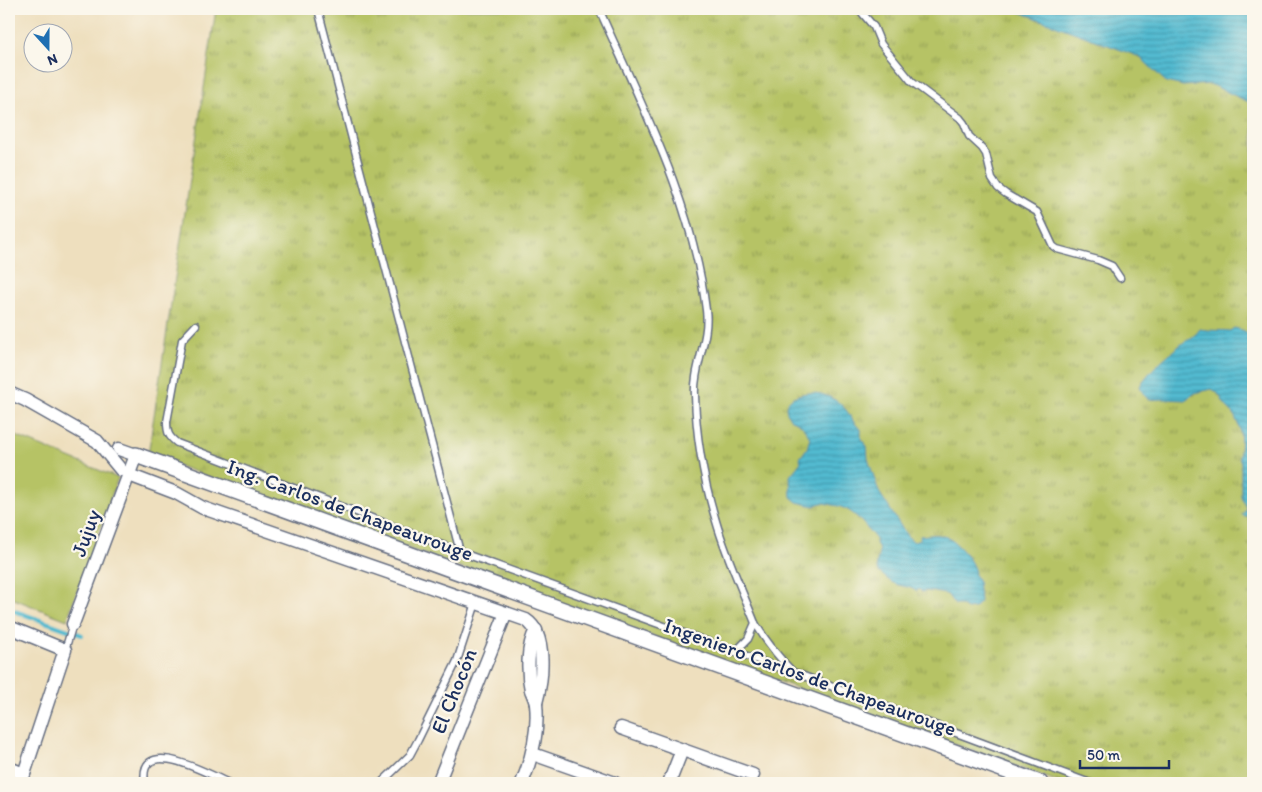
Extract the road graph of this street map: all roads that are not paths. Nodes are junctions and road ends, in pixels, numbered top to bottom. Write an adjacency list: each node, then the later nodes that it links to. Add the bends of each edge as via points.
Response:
1 (318, 9): 10 (lane)
2 (599, 9): 15 (lane, via 685,212 706,310 704,343 694,393 703,466 716,521)
3 (859, 9): 4 (lane, via 874,27 881,44 912,82 960,118 969,136 986,154 995,184 1036,212 1053,246 1112,266)
4 (1120, 278)
5 (196, 325): 10 (lane, via 182,340 167,422 169,437 177,444)
6 (9, 393): 9 (street, via 97,441)
7 (119, 449): 8 (street, Ing. Carlos de Chapeaurouge)
8 (136, 455): 9 (street, Jujuy); 12 (street, Ing. Carlos de Chapeaurouge)
9 (125, 476): 11 (street, via 176,494 202,508); 14 (street, Jujuy)
10 (460, 552): 18 (lane)
11 (476, 603): 13 (street); 28 (lane, via 457,661 418,740 410,755)
12 (566, 611): 33 (street, Ingeniero Carlos de Chapeaurouge)
13 (510, 614): 22 (street, via 532,624 541,649); 29 (street, El Chocón)
14 (73, 624): 17 (lane)
15 (755, 624): 18 (lane, via 748,639); 19 (lane, via 777,656)
16 (9, 627): 17 (street)
17 (65, 650): 25 (street)
18 (735, 652): 19 (lane)
19 (793, 672): 34 (lane)
20 (622, 728): 21 (street)
21 (682, 750): 24 (street); 32 (street)
22 (533, 754): 30 (street); 31 (street)
23 (9, 768): 25 (street)
24 (753, 775)
25 (23, 779)
26 (145, 783): 27 (lane, via 146,765 162,758 172,759)
27 (229, 783)
28 (381, 783)
29 (438, 783)
30 (522, 783)
31 (614, 783)
32 (669, 783)
33 (1040, 783)
34 (1090, 783)

